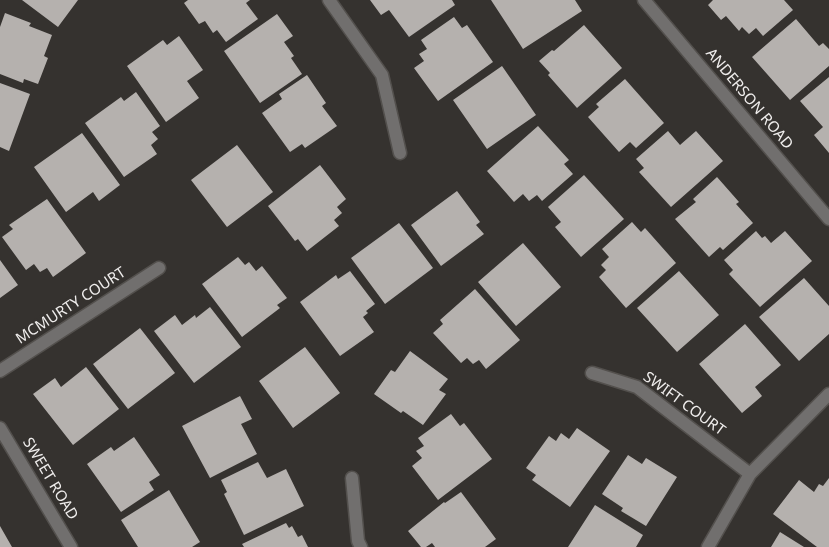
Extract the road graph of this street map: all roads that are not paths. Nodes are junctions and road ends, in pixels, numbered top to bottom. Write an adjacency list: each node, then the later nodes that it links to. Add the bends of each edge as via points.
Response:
1 (329, 0): 3 (street, via 382,75)
2 (644, 0): 4 (street, ANDERSON ROAD)
3 (400, 153)
4 (829, 219)
5 (159, 268): 6 (street, MCMURTY COURT)
6 (0, 371)
7 (592, 373): 10 (street, SWIFT COURT, via 637,387)
8 (829, 394): 10 (street)
9 (0, 428): 12 (street, SWEET ROAD)
10 (750, 474): 14 (street)
11 (352, 478): 13 (street)
12 (71, 547)
13 (361, 547)
14 (708, 547)

